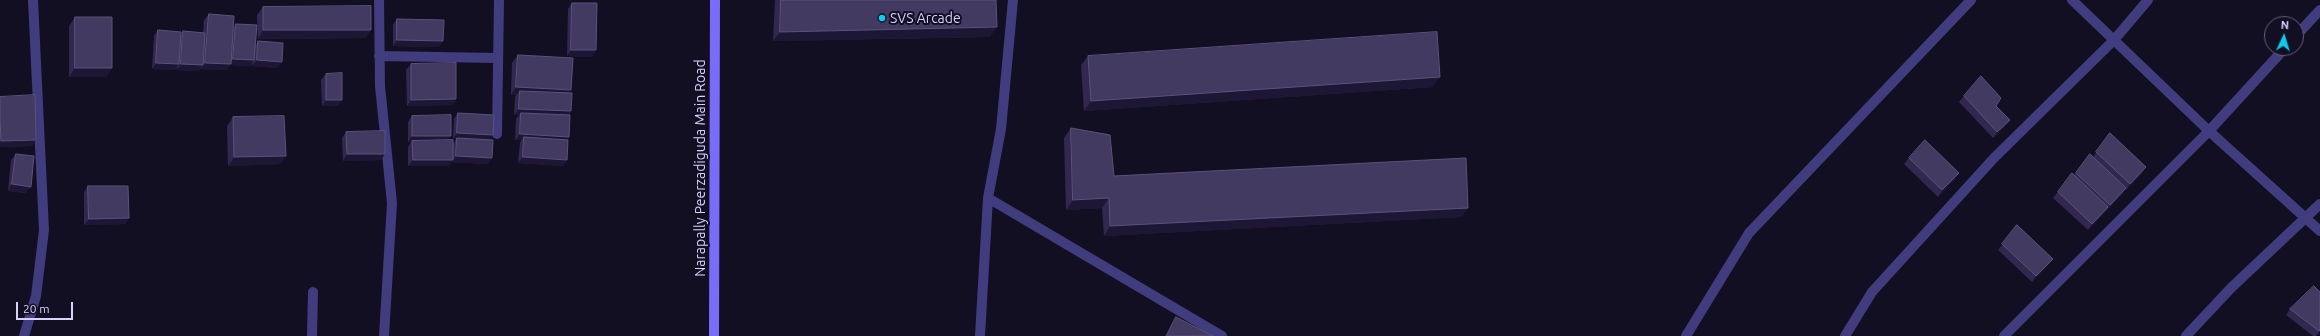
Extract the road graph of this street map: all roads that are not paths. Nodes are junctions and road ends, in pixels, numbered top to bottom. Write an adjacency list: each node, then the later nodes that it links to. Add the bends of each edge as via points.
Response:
1 (33, 0): 22 (street, via 44,230 36,296)
2 (379, 0): 12 (street)
3 (499, 0): 14 (street)
4 (715, 0): 25 (street, Narapally Peerzadiguda Main Road)
5 (1013, 0): 17 (street, via 1001,129)
6 (1971, 0): 28 (street, via 1749,233)
7 (2072, 0): 11 (street)
8 (2148, 0): 11 (street)
9 (2320, 10): 10 (street)
10 (2304, 27)
11 (2114, 40): 15 (street); 29 (street, via 1994,158 1872,292)
12 (379, 56): 14 (street); 24 (street, via 392,202)
13 (2278, 56): 15 (street)
14 (498, 58): 16 (street)
15 (2209, 131): 19 (street); 30 (street)
16 (497, 134)
17 (988, 198): 26 (street); 27 (street)
18 (2320, 204): 19 (street)
19 (2306, 218): 20 (street); 31 (street, via 2231,288)
20 (2320, 231)
21 (313, 292): 23 (street)
22 (24, 336)
23 (312, 336)
24 (384, 336)
25 (714, 336)
26 (980, 336)
27 (1221, 336)
28 (1686, 336)
29 (1845, 336)
30 (2004, 336)
31 (2186, 336)

